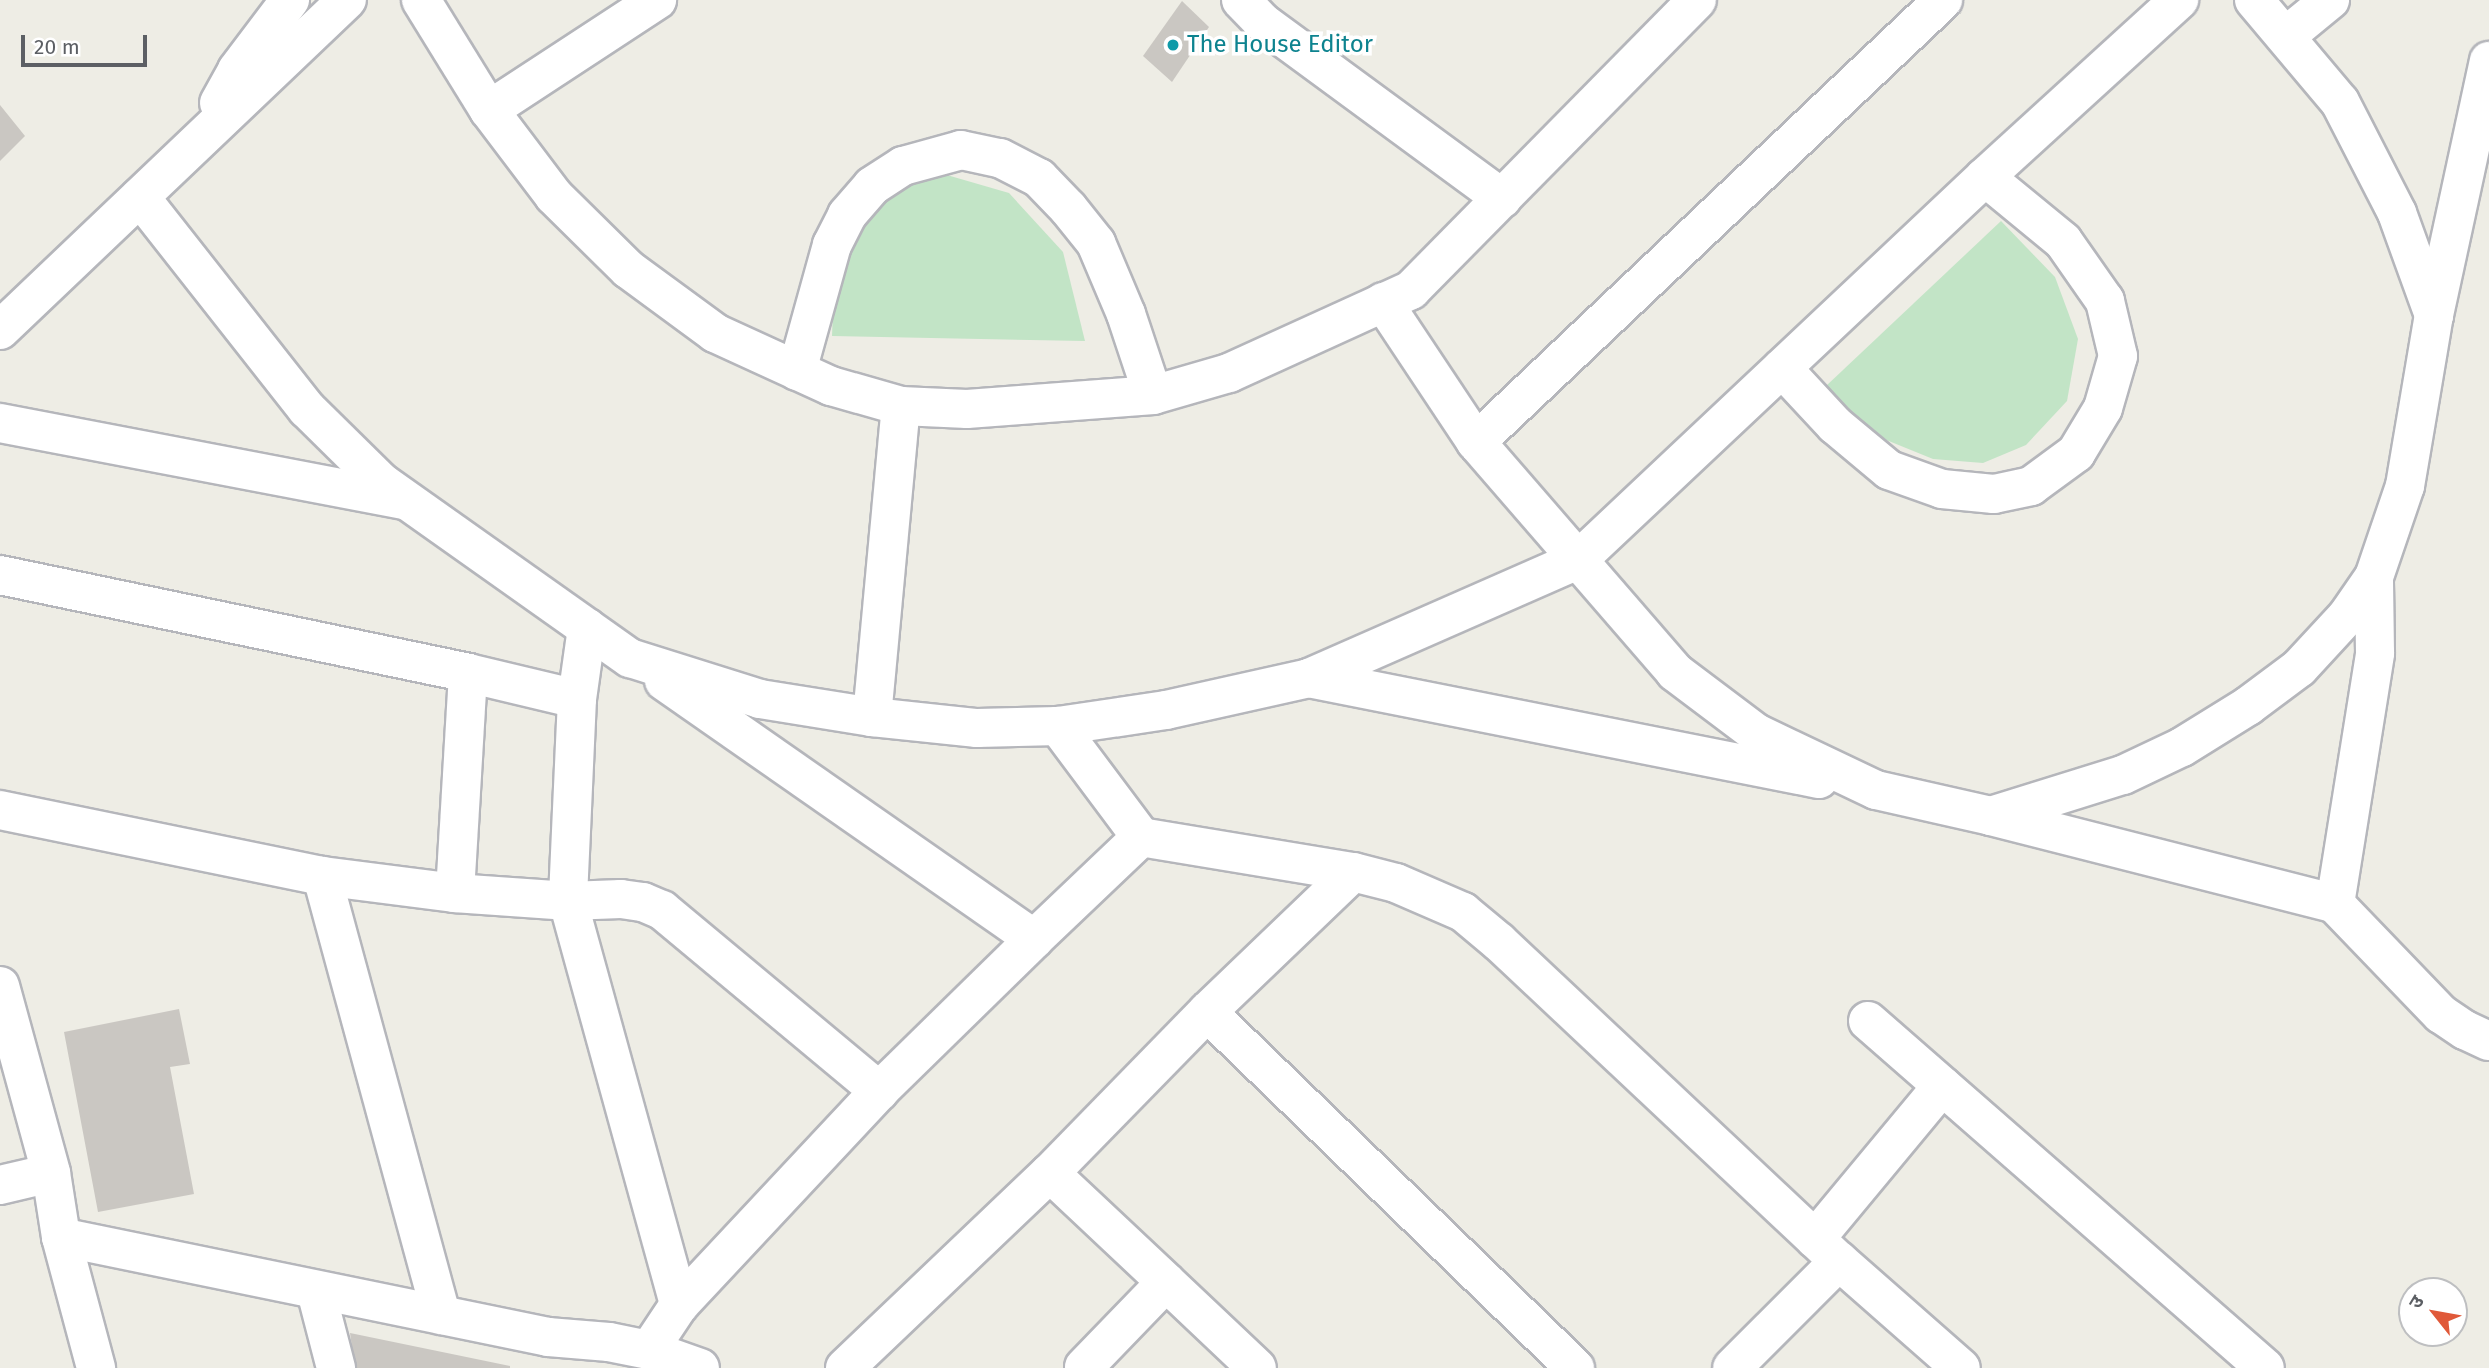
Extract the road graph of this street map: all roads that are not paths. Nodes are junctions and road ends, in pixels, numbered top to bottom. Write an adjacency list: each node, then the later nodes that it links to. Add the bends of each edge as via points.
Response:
1 (290, 0): 14 (street, via 237,70)
2 (346, 0): 14 (street)
3 (421, 0): 13 (street)
4 (657, 0): 13 (street)
5 (1241, 0): 17 (street, via 1262,22)
6 (1697, 0): 17 (street)
7 (1943, 0): 26 (street)
8 (2179, 0): 15 (street)
9 (2254, 0): 11 (street)
10 (2330, 0): 11 (street)
11 (2286, 36): 19 (street, via 2340,102 2397,213)
12 (2489, 61): 19 (street)
13 (489, 110): 22 (street, via 554,197 628,269 715,333)
14 (198, 141): 16 (street)
15 (1985, 177): 21 (street); 21 (street, via 2063,241 2105,301 2118,356 2104,408 2077,453 2031,486 1994,494 1942,489 1889,470 1835,425)
16 (140, 197): 20 (street); 27 (street, via 307,409 381,482)
17 (1502, 198): 18 (street, via 1412,290)
18 (1383, 302): 23 (street, via 1229,373); 26 (street)
19 (2434, 315): 30 (street, via 2404,486)
20 (0, 330)
21 (1782, 368): 28 (street)
22 (797, 371): 23 (street, via 832,245 847,215 872,186 903,166 961,150 1000,158 1039,178 1096,243); 24 (street)
23 (1153, 395): 24 (street, via 967,409)
24 (901, 406): 36 (street)
25 (0, 423): 27 (street)
26 (1476, 442): 28 (street)
27 (407, 500): 31 (street)
28 (1578, 560): 34 (street); 38 (street, via 1675,672 1756,733)
29 (0, 575): 33 (street)
30 (2374, 577): 40 (street, via 2347,616 2299,668 2193,741 2123,775); 46 (street, via 2375,653)
31 (587, 628): 32 (street); 35 (street)
32 (630, 658): 36 (street, via 760,699); 47 (street)
33 (468, 673): 35 (street); 44 (street)
34 (1309, 678): 37 (street, via 1166,710); 38 (street)
35 (577, 699): 45 (street)
36 (872, 717): 37 (street, via 977,728)
37 (1058, 726): 41 (street)
38 (1876, 790): 40 (street)
39 (0, 810): 43 (street)
40 (1991, 816): 46 (street)
41 (1141, 837): 42 (street); 47 (street)
42 (1353, 872): 49 (street); 58 (street, via 1396,883 1462,912)
43 (322, 876): 44 (street); 62 (street)
44 (456, 893): 45 (street)
45 (568, 901): 53 (street, via 621,899 662,910); 61 (street)
46 (2336, 904): 51 (street, via 2441,1014)
47 (1034, 939): 53 (street)
48 (0, 986): 54 (street)
49 (1207, 1012): 55 (street); 71 (street)
50 (1868, 1021): 52 (street)
51 (2489, 1041)
52 (1942, 1086): 58 (street); 74 (street)
53 (879, 1091): 61 (street)
54 (51, 1173): 56 (street); 57 (street)
55 (1050, 1173): 59 (street); 68 (street)
56 (0, 1185)
57 (61, 1237): 60 (street); 65 (street)
58 (1827, 1250): 72 (street); 73 (street)
59 (1166, 1282): 69 (street); 70 (street)
60 (316, 1291): 62 (street); 66 (street)
61 (679, 1305): 63 (street)
62 (441, 1314): 64 (street)
63 (649, 1350): 64 (street, via 609,1342); 67 (street)
64 (553, 1352)
65 (96, 1368)
66 (337, 1368)
67 (700, 1368)
68 (845, 1368)
69 (1084, 1368)
70 (1257, 1368)
71 (1575, 1368)
72 (1732, 1368)
73 (1961, 1368)
74 (2265, 1368)

